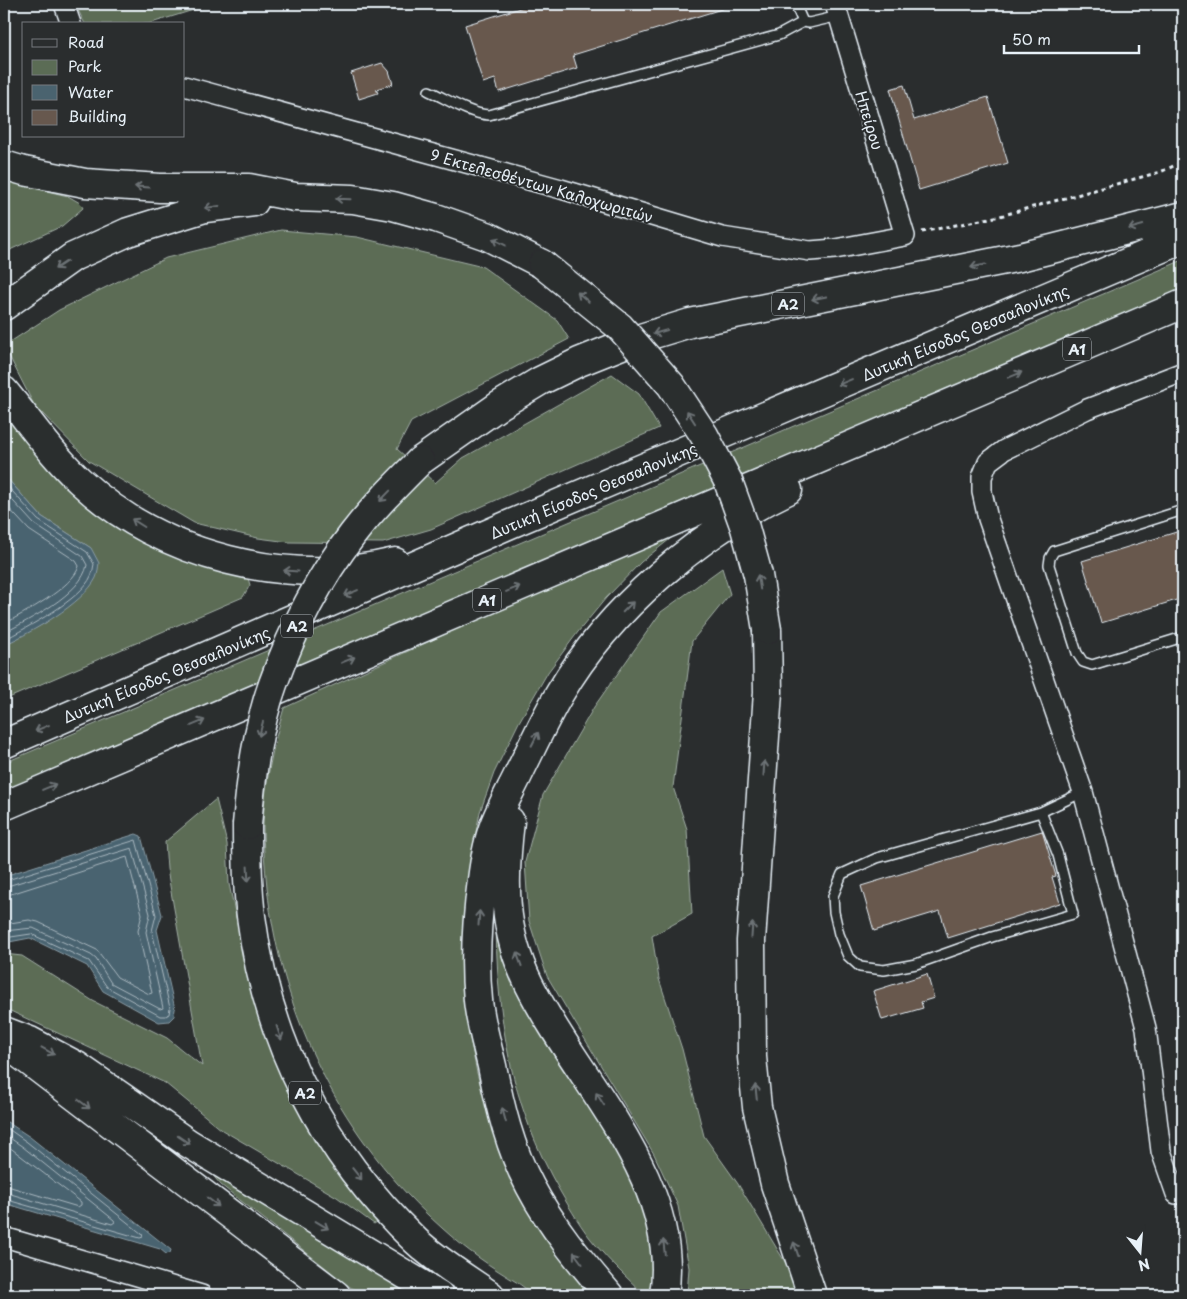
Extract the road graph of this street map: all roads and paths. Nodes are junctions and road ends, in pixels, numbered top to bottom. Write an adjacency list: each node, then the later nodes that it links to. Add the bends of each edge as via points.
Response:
1 (64, 4): 4 (street)
2 (795, 4): 5 (lane)
3 (837, 10): 5 (lane, via 809,23); 12 (street, Ηπείρου)
4 (70, 22)
5 (803, 22): 7 (lane, via 779,35 489,115)
6 (185, 86): 12 (street, 9 Εκτελεσθέντων Καλοχωριτών, via 561,189 722,237 810,251)
7 (429, 90)
8 (1183, 162): 12 (path, via 1160,172 1000,216)
9 (4, 165): 10 (highway, one-way to 9, via 249,188 160,188 84,183)
10 (295, 197): 15 (highway, one-way to 15, via 205,208 128,232 73,257); 37 (highway, one-way to 10, bridge, via 775,1184 758,1107 752,1057 751,941 768,692 767,630 758,575 728,481 704,435 671,385 620,327 542,264 487,236 393,206)
11 (1183, 216): 34 (highway, Α2, one-way to 34, bridge, via 1020,257 690,323 634,340 579,362 500,405 420,462 383,498 353,534 325,576 295,630 272,685 250,786 247,870 260,967 289,1060 333,1143 383,1206 418,1242)
12 (905, 236)
13 (1183, 239): 20 (highway, Δυτική Είσοδος Θεσσαλονίκης, one-way to 20)
14 (1183, 304): 18 (highway, Α1, one-way to 14)
15 (4, 306)
16 (1183, 372): 24 (street, via 1087,409 1004,450 988,462 982,477 988,519)
17 (4, 391): 20 (highway, one-way to 17, via 370,568 291,571 213,556 178,543 113,508 55,456)
18 (970, 394): 23 (highway, one-way to 18, via 561,692 595,644 627,607 686,554 759,504 888,443); 25 (highway, Α1, one-way to 18)
19 (1183, 510): 21 (lane, via 1054,551 1049,565 1077,653 1083,662 1092,665)
20 (508, 525): 22 (highway, Δυτική Είσοδος Θεσσαλονίκης, one-way to 22)
21 (1183, 637)
22 (4, 744)
23 (514, 783): 35 (highway, one-way to 23, via 554,1227 516,1157 478,1001 476,954 482,878 494,824); 36 (highway, one-way to 23, via 666,1282 660,1219 644,1177 616,1123 529,984 512,938 505,903 505,869)
24 (1083, 792): 26 (lane); 29 (street, via 1146,1028 1162,1151)
25 (4, 806)
26 (1041, 812): 26 (lane, via 1058,855 1073,914 908,966 884,970 860,967 848,956 834,912 834,896 842,874 877,858)
27 (4, 1031): 33 (highway, one-way to 33, via 77,1066 188,1143)
28 (4, 1042): 32 (highway, one-way to 32)
29 (1176, 1194)
30 (4, 1237): 31 (street)
31 (202, 1295)
32 (336, 1295)
33 (439, 1295)
34 (490, 1295)
35 (609, 1295)
36 (664, 1295)
37 (812, 1295)

